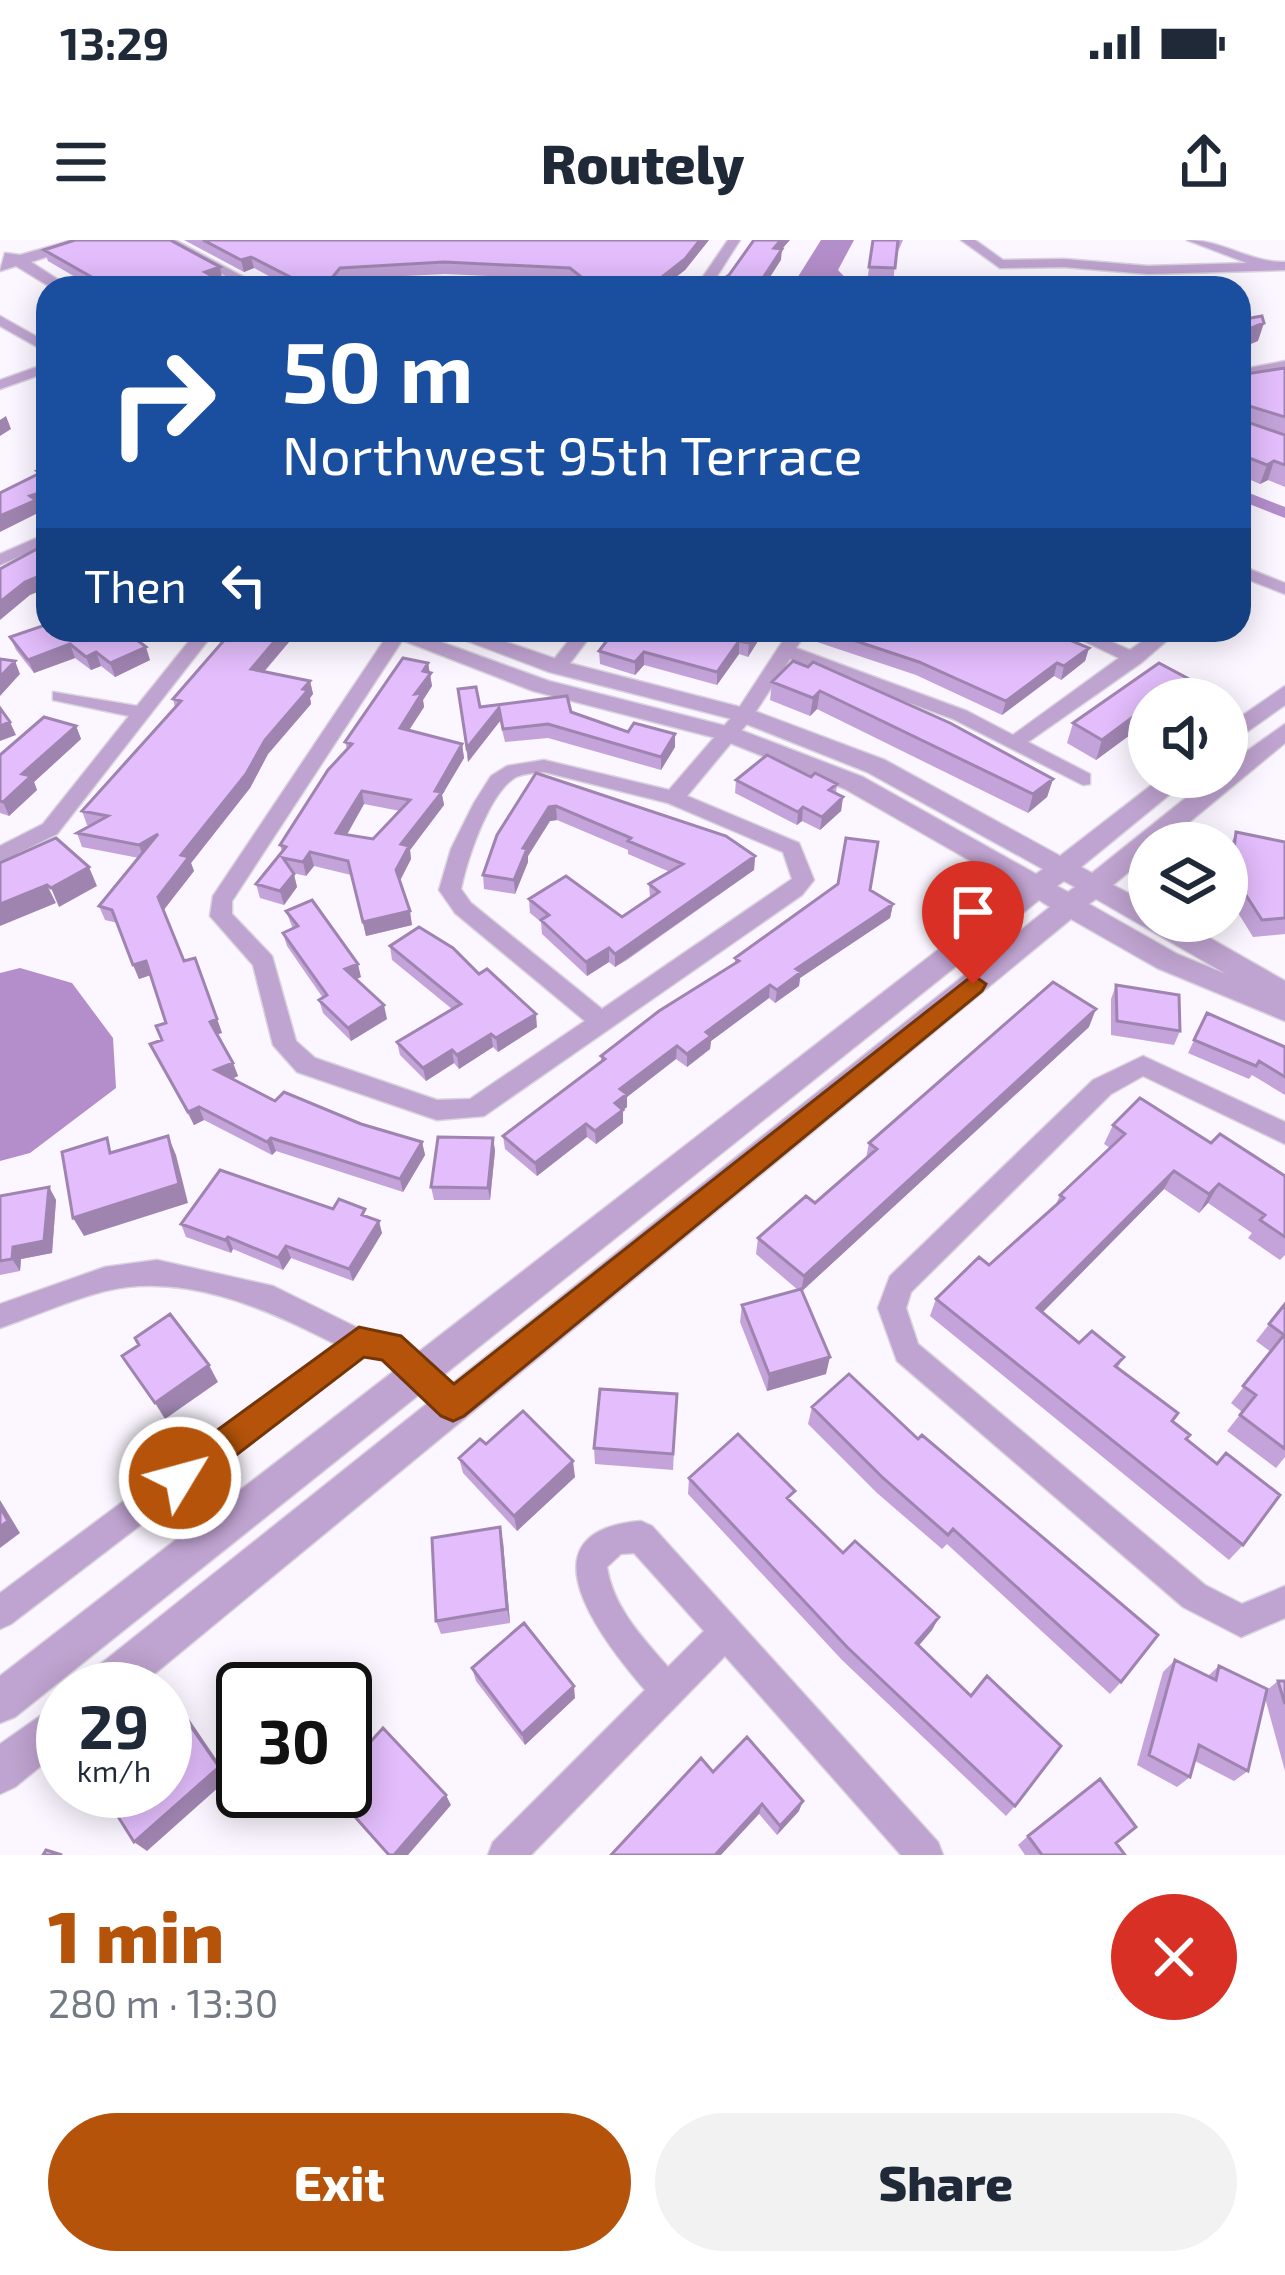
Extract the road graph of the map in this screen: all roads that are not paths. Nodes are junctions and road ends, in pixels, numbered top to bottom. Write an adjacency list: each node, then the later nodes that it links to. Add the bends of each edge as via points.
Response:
1 (56, 240): 7 (street)
2 (90, 240): 7 (street)
3 (166, 240): 10 (street)
4 (734, 240): 11 (street)
5 (968, 240): 8 (street, via 1000,265)
6 (1192, 240): 8 (street)
7 (4, 259): 9 (street); 12 (street)
8 (1278, 267)
9 (39, 276)
10 (235, 276)
11 (709, 276)
12 (36, 288)
13 (0, 315): 14 (street)
14 (36, 341)
15 (1285, 365): 17 (street)
16 (36, 372): 18 (street)
17 (1251, 372)
18 (0, 385)
19 (36, 544): 20 (street)
20 (0, 560)
21 (1251, 576): 22 (street)
22 (1285, 590)
23 (197, 642): 36 (street)
24 (388, 642): 52 (street, via 221,901 221,916 264,962 285,1045 305,1065 436,1110 475,1108)
25 (421, 642): 38 (street, via 542,686)
26 (484, 642): 33 (street)
27 (577, 642): 33 (street)
28 (792, 642): 31 (street)
29 (1098, 642): 32 (street)
30 (1155, 642): 32 (street)
31 (786, 651): 38 (street); 40 (street)
32 (1135, 658): 40 (street)
33 (557, 667): 38 (street)
34 (1285, 693): 37 (street)
35 (60, 696): 36 (street)
36 (139, 712): 44 (street, via 50,829)
37 (1248, 722)
38 (736, 725): 42 (street); 45 (street)
39 (1285, 731): 46 (street)
40 (1015, 743): 41 (street)
41 (1083, 778)
42 (674, 798): 52 (street, via 792,848 802,880); 52 (street, via 522,766 499,780 452,871 450,890 463,908)
43 (1151, 798): 45 (street)
44 (0, 855)
45 (1047, 879): 46 (street); 48 (street); 56 (street)
46 (1097, 885): 47 (street); 48 (street)
47 (1128, 903)
48 (1069, 908): 51 (street, via 1167,961); 57 (street)
49 (1194, 942): 50 (street)
50 (1285, 995)
51 (1285, 1010)
52 (603, 1023)
53 (1285, 1134): 58 (street, via 1143,1065 1102,1087 900,1285 892,1309 908,1352 1194,1596 1241,1621)
54 (0, 1316): 55 (street, via 105,1279 158,1272 274,1298)
55 (359, 1342): 56 (street, via 390,1346); 59 (street)
56 (421, 1372): 57 (street); 63 (street)
57 (453, 1406): 61 (street)
58 (1285, 1602)
59 (0, 1613)
60 (728, 1631): 62 (street); 62 (street, via 641,1537 615,1538 590,1562 592,1587 615,1628); 67 (street)
61 (136, 1662)
62 (668, 1692): 66 (street)
63 (0, 1702)
64 (36, 1743): 65 (street)
65 (0, 1772)
66 (506, 1855)
67 (925, 1855)

